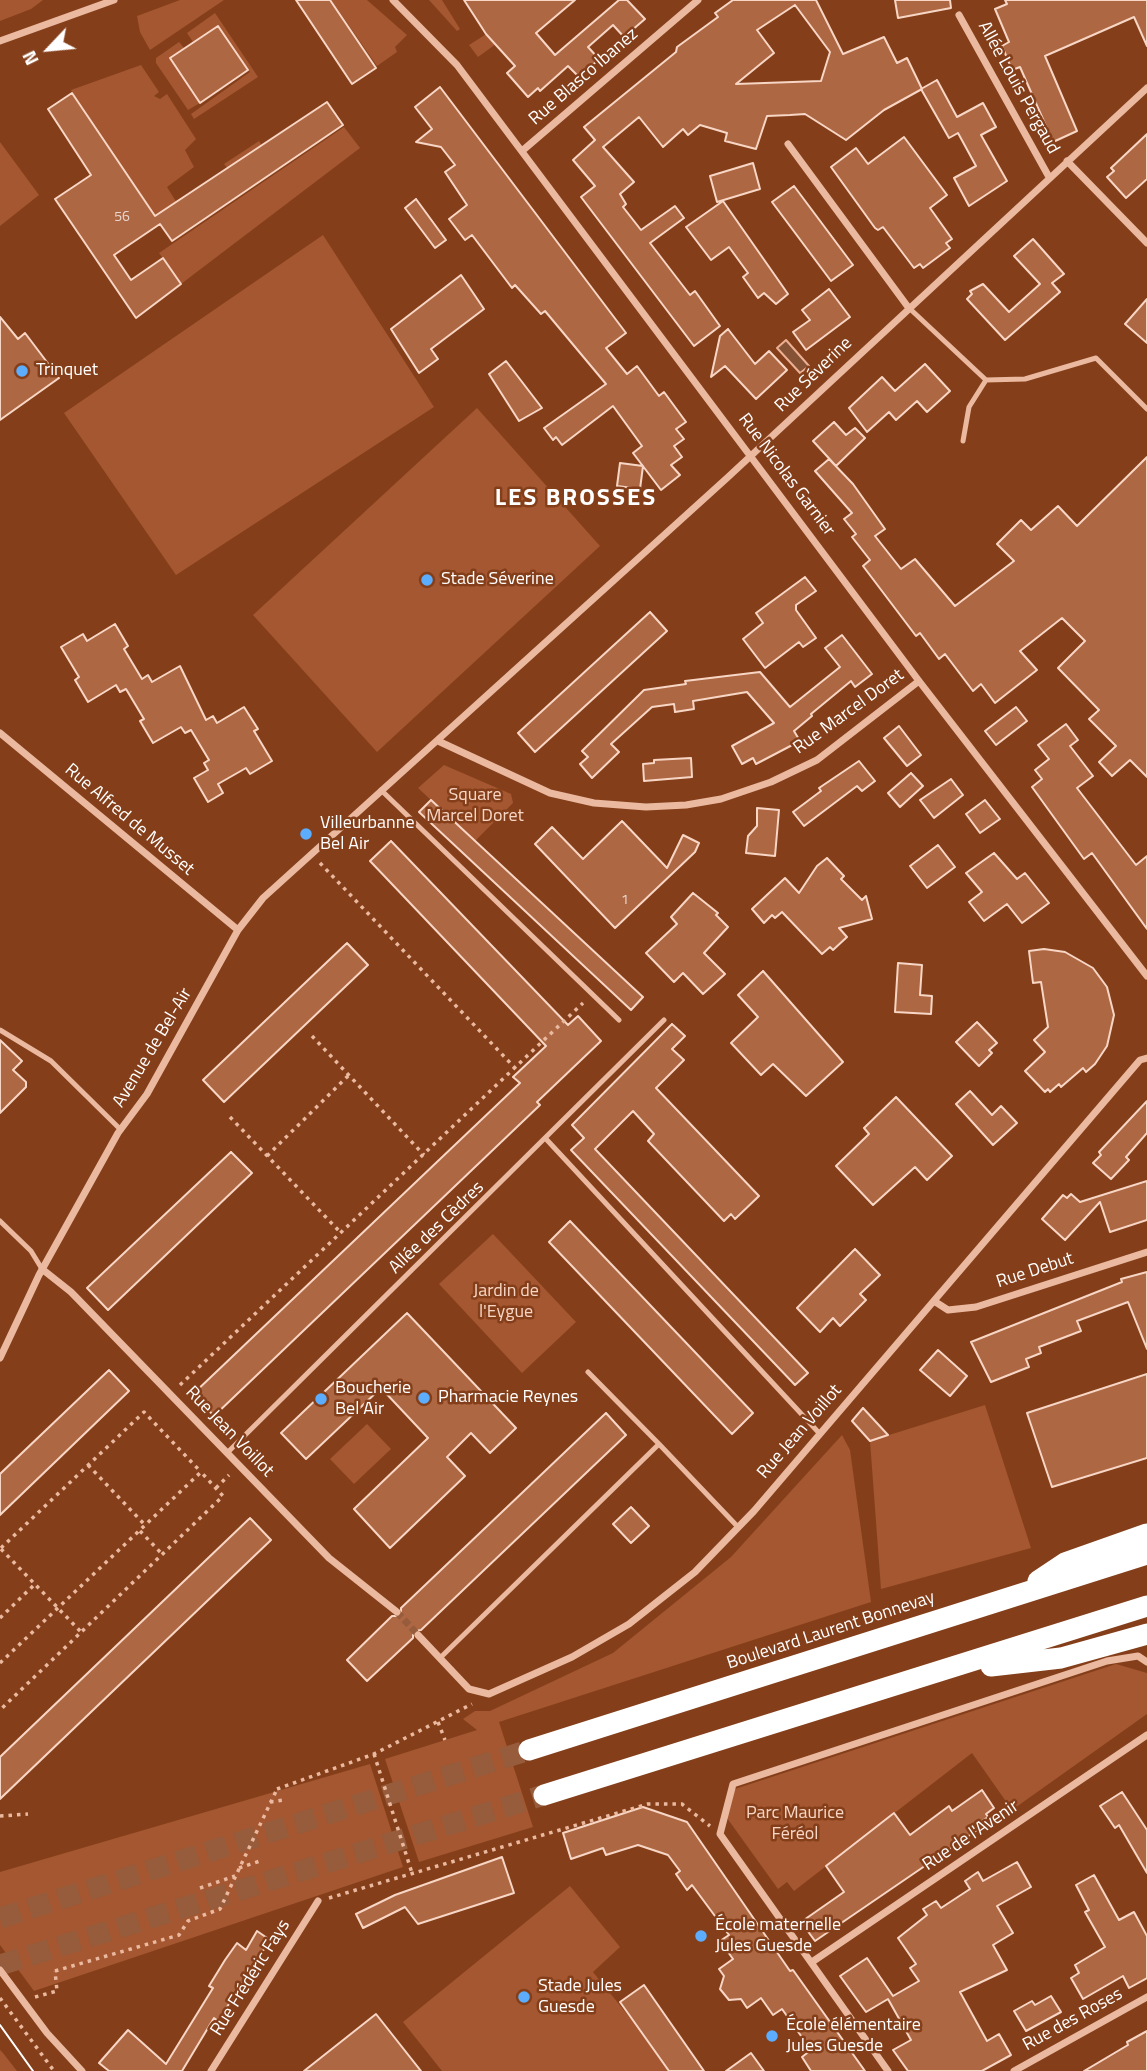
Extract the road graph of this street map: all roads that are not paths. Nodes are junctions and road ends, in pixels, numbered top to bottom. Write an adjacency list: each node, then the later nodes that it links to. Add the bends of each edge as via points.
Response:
1 (114, 0): 5 (street)
2 (393, 0): 8 (street, Rue Nicolas Garnier, via 457,65)
3 (698, 0): 8 (street, Rue Blasco Ibanez)
4 (959, 15): 10 (street, Allée Louis Pergaud)
5 (0, 41)
6 (1147, 88): 9 (street, Rue Séverine)
7 (788, 144): 12 (street)
8 (522, 151): 16 (street, Rue Nicolas Garnier)
9 (1067, 161): 10 (street, Rue Séverine); 11 (street)
10 (1049, 177): 12 (street, Rue Séverine)
11 (1147, 243)
12 (908, 307): 13 (lane); 16 (street, Rue Séverine)
13 (986, 380): 14 (lane, via 1025,379 1096,358); 15 (lane, via 969,407)
14 (1147, 409)
15 (963, 441)
16 (752, 455): 17 (street, Rue Nicolas Garnier); 19 (street, Rue Séverine)
17 (919, 681): 19 (street, Rue Marcel Doret, via 817,760 771,782 686,805 594,803 550,793); 22 (street, Rue Nicolas Garnier)
18 (0, 733): 21 (street, Rue Alfred de Musset)
19 (438, 741): 20 (street, Avenue de Bel-Air)
20 (381, 790): 21 (street, Avenue de Bel-Air, via 262,898); 23 (lane)
21 (238, 930): 27 (street, Avenue de Bel-Air, via 147,1094)
22 (1147, 976)
23 (619, 1020)
24 (664, 1020): 28 (lane, Allée des Cèdres)
25 (0, 1030): 27 (lane, via 51,1061)
26 (1147, 1058): 32 (street, Rue Jean Voillot)
27 (121, 1130): 31 (street, Avenue de Bel-Air)
28 (547, 1140): 35 (lane); 37 (lane, Allée des Cèdres)
29 (0, 1221): 31 (lane, via 31,1251)
30 (1147, 1252): 32 (street, Rue Debut, via 967,1309 948,1310)
31 (42, 1269): 33 (street, Avenue de Bel-Air); 37 (street, Rue Jean Voillot, via 71,1292)
32 (934, 1301): 35 (street, Rue Jean Voillot)
33 (0, 1358)
34 (588, 1372): 36 (lane)
35 (820, 1434): 38 (street, Rue Jean Voillot)
36 (659, 1444): 38 (lane); 46 (lane)
37 (227, 1452): 43 (street, Rue Jean Voillot, via 329,1558)
38 (738, 1527): 46 (street, Rue Jean Voillot, via 695,1572 629,1624 572,1657 489,1694 469,1689)
39 (1147, 1534): 41 (highway, via 1065,1563)
40 (1147, 1554): 41 (highway, Boulevard Laurent Bonnevay)
41 (1016, 1596): 50 (highway, Boulevard Laurent Bonnevay)
42 (1147, 1606): 48 (highway)
43 (397, 1612)
44 (1147, 1634): 48 (highway, via 1061,1658)
45 (418, 1635): 46 (street)
46 (440, 1658)
47 (1147, 1661): 53 (street, via 1138,1656 1107,1661 733,1784 720,1834)
48 (944, 1672): 51 (highway)
49 (1147, 1735): 53 (street, Rue de l'Avenir)
50 (529, 1750)
51 (544, 1795)
52 (318, 1901): 57 (street, Rue Frédéric Fays)
53 (812, 1962): 58 (street)
54 (0, 1970): 56 (street, via 53,2041)
55 (1147, 1997): 59 (street, Rue des Roses)
56 (82, 2071)
57 (211, 2071)
58 (888, 2071)
59 (1014, 2071)

